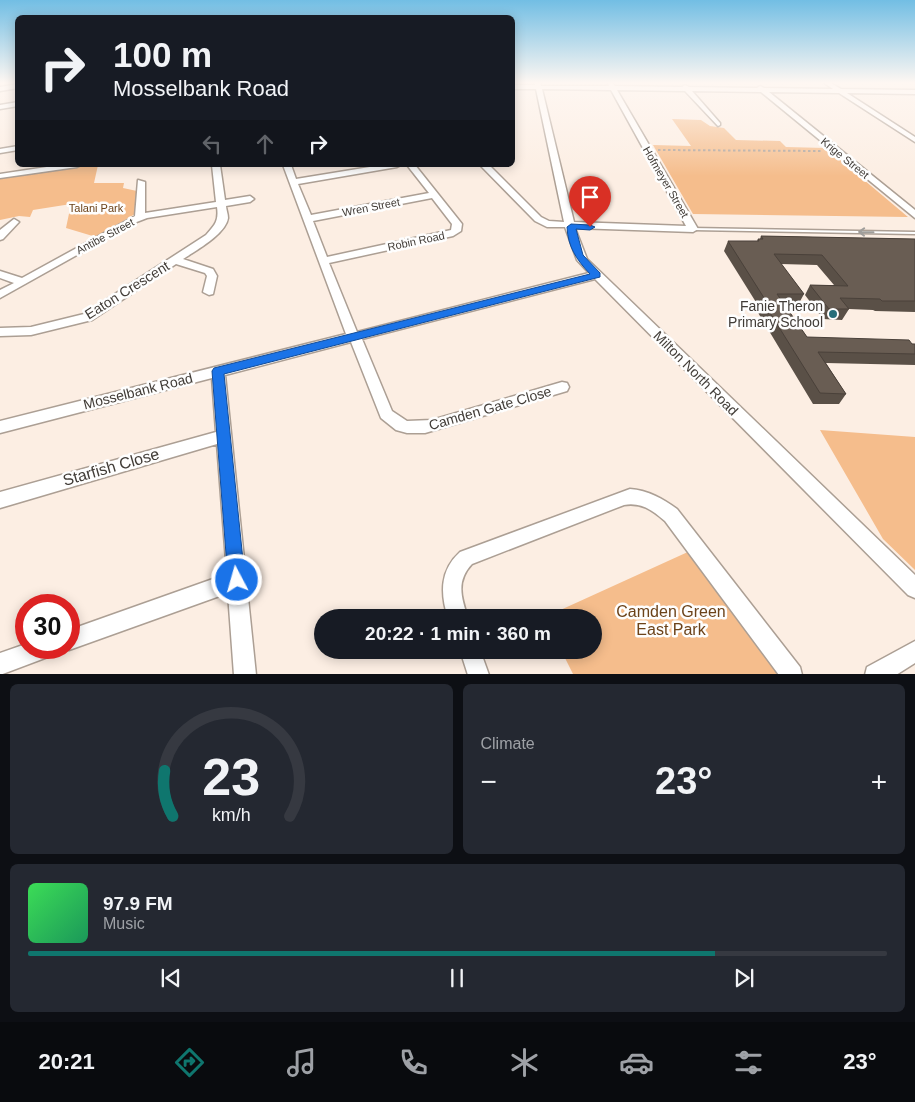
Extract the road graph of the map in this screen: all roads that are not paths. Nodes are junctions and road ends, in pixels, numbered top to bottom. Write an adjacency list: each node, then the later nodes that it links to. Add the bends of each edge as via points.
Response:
1 (545, 113): 26 (street, Milton North Road)
2 (627, 113): 27 (street, Hofmeyer Street)
3 (709, 113): 6 (street)
4 (791, 113): 22 (street, Krige Street)
5 (874, 113): 7 (street)
6 (718, 124)
7 (915, 140)
8 (15, 148): 9 (street)
9 (0, 151)
10 (59, 167): 16 (street)
11 (216, 167): 21 (street, Eaton Crescent)
12 (288, 167): 18 (street)
13 (385, 167): 18 (street)
14 (413, 167): 19 (street, Robin Road)
15 (486, 167): 26 (street, via 544,223)
16 (0, 176)
17 (141, 182): 23 (street)
18 (294, 182): 24 (street)
19 (434, 195): 24 (street, Wren Street); 31 (street, Robin Road, via 457,224 458,229 454,233)
20 (250, 199): 21 (street, Antibe Street)
21 (221, 204): 23 (street, Antibe Street); 30 (street, Eaton Crescent, via 223,219 219,227)
22 (915, 215)
23 (140, 217): 34 (street, Antibe Street)
24 (307, 219): 31 (street)
25 (14, 222): 29 (street)
26 (571, 227): 27 (street); 33 (street, Milton North Road, via 578,256)
27 (693, 229): 28 (lane, one-way to 27)
28 (915, 233)
29 (0, 237)
30 (175, 260): 35 (street, via 209,271 212,276); 37 (street, Eaton Crescent, via 88,317 17,334)
31 (323, 261): 38 (street)
32 (0, 274): 34 (street)
33 (596, 275): 38 (street, Mosselbank Road); 45 (street, Milton North Road)
34 (23, 282): 36 (street, Antibe Street)
35 (209, 292)
36 (0, 295)
37 (0, 332)
38 (353, 337): 39 (street, Mosselbank Road); 40 (street, Camden Gate Close, via 386,414 390,420 406,428 432,426)
39 (218, 371): 41 (street, Mosselbank Road); 42 (street)
40 (562, 387)
41 (0, 426)
42 (222, 436): 43 (street, Starfish Close); 44 (street)
43 (0, 500)
44 (237, 580): 47 (street); 52 (street)
45 (915, 588)
46 (454, 609): 54 (street, via 451,588 456,570 466,558 635,496 655,503 671,515)
47 (80, 636)
48 (915, 651): 55 (street)
49 (15, 659): 51 (street)
50 (473, 659): 53 (street)
51 (0, 664)
52 (246, 674)
53 (479, 674)
54 (792, 674)
55 (875, 674)

